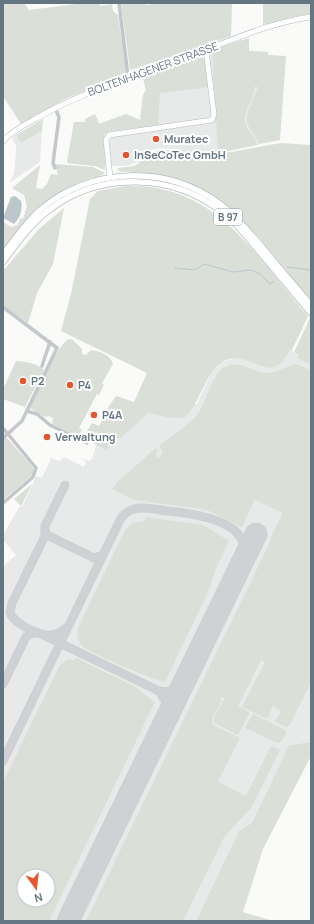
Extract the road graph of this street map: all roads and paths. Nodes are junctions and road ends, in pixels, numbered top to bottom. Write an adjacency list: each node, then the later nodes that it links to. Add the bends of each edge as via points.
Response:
1 (119, 3): 4 (street)
2 (311, 17): 3 (street, BOLTENHAGENER STRASSE, via 259,30)
3 (206, 50): 4 (street, BOLTENHAGENER STRASSE); 8 (street, via 214,114 212,120 109,134 106,140)
4 (128, 76): 5 (street, BOLTENHAGENER STRASSE)
5 (55, 108): 6 (street, BOLTENHAGENER STRASSE, via 21,127); 7 (street, via 59,117)
6 (3, 141)
7 (55, 168)
8 (110, 177): 9 (main road); 10 (main road, B 97, via 78,187 50,203 25,225); 12 (main road, B 97, via 135,175 168,180 206,195 238,220)
9 (111, 184): 11 (main road, B 97, via 77,194 56,204 31,226); 14 (main road, B 97, via 157,182 186,190 211,203 235,223)
10 (3, 254)
11 (3, 262)
12 (311, 305)
13 (3, 307): 15 (street)
14 (311, 313)
15 (50, 342): 16 (street); 17 (street, via 57,348)
16 (42, 366)
17 (27, 411): 20 (street, via 22,421); 22 (street, via 37,414 50,426)
18 (3, 428): 20 (street)
19 (3, 432): 20 (street)
20 (8, 434): 21 (street); 23 (street, via 34,463 36,471 33,477)
21 (3, 438)
22 (87, 443)
23 (3, 503)

